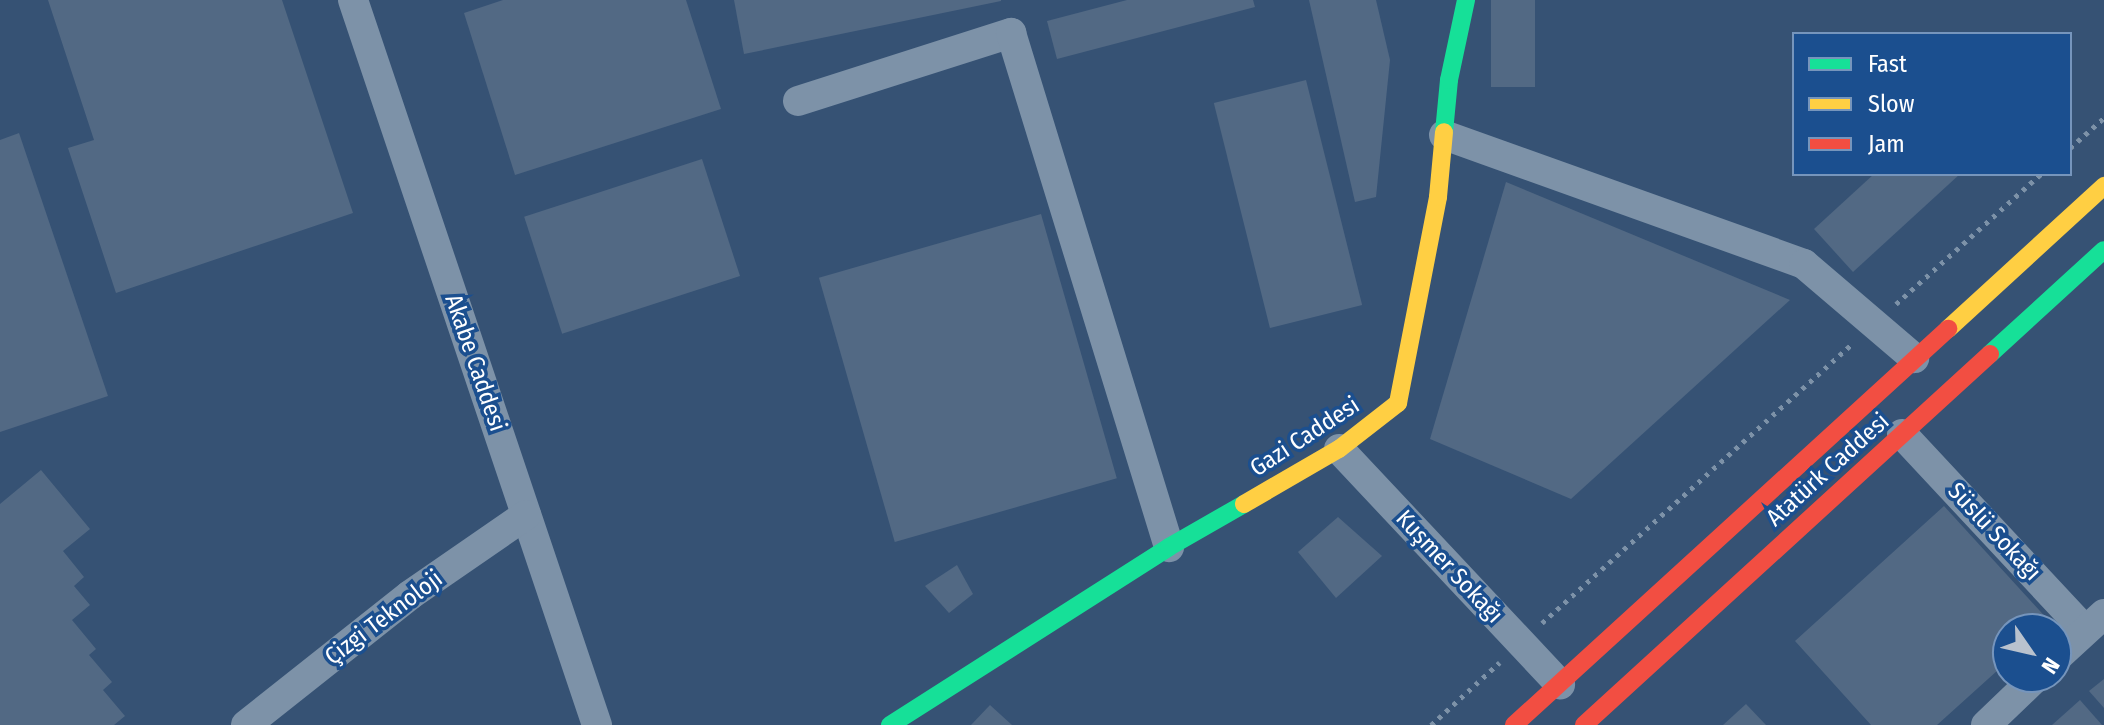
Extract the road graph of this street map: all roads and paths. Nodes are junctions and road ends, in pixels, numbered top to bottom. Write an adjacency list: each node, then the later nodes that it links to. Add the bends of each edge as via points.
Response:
1 (353, 0): 14 (street, Akabe Caddesi)
2 (1466, 0): 5 (main road, Gazi Caddesi)
3 (798, 101): 15 (street, via 1011,33)
4 (2104, 118): 6 (path)
5 (1444, 135): 10 (street, via 1804,264); 13 (main road, Gazi Caddesi, via 1438,197 1398,403)
6 (2072, 146)
7 (2039, 176): 10 (path)
8 (2104, 186): 11 (main road)
9 (2104, 250): 12 (main road, Atatürk Caddesi)
10 (1872, 326): 11 (street); 17 (path)
11 (1914, 358): 19 (main road)
12 (1902, 434): 16 (street, Süslü Sokağı); 21 (main road, Atatürk Caddesi)
13 (1339, 449): 15 (main road, Gazi Caddesi); 17 (street, Kuşmer Sokağı)
14 (526, 515): 22 (street, Çizgi Teknoloji, via 410,595); 23 (street, Akabe Caddesi)
15 (1169, 547): 24 (main road, Gazi Caddesi)
16 (2095, 622): 18 (street, Süslü Sokağı)
17 (1519, 643): 19 (street, Kuşmer Sokağı); 25 (path)
18 (2072, 643)
19 (1560, 684): 26 (main road)
20 (2019, 693): 27 (street)
21 (1588, 724)
22 (246, 725)
23 (597, 725)
24 (890, 725)
25 (1431, 725)
26 (1514, 725)
27 (1986, 725)

